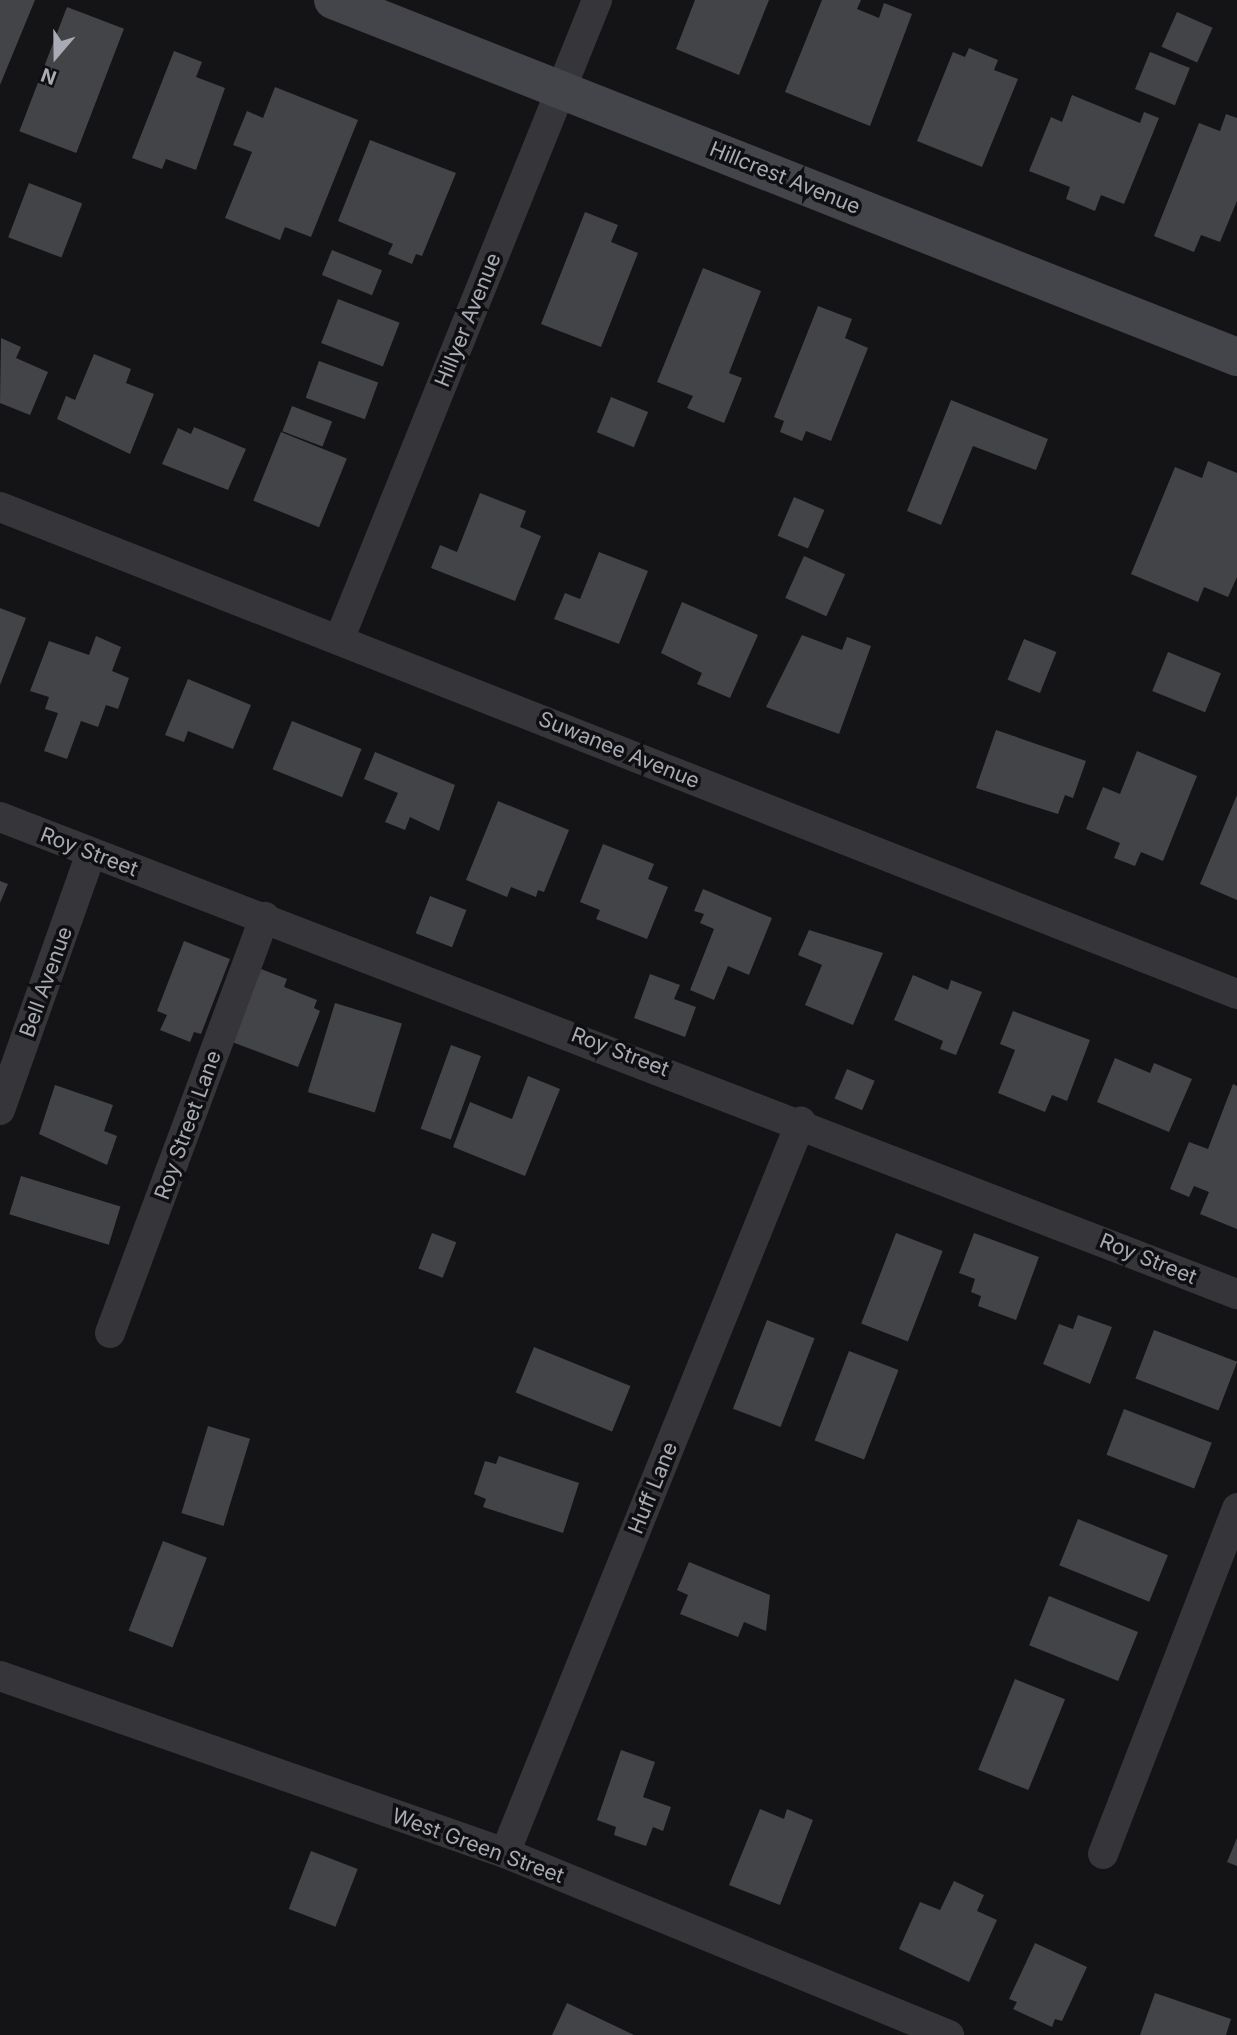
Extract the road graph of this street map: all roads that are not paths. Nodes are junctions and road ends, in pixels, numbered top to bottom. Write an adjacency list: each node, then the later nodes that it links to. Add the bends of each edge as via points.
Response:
1 (333, 0): 3 (street, Hillcrest Avenue)
2 (597, 0): 3 (street, Hillyer Avenue)
3 (562, 89): 4 (street, Hillcrest Avenue); 6 (street, Hillyer Avenue)
4 (1237, 357)
5 (0, 507): 6 (street, Suwanee Avenue)
6 (339, 640): 10 (street, Suwanee Avenue)
7 (0, 817): 8 (street, Roy Street)
8 (91, 853): 9 (street, Roy Street); 11 (street, Bell Avenue)
9 (265, 917): 12 (street, Roy Street); 14 (street, Roy Street Lane)
10 (1237, 995)
11 (0, 1110)
12 (801, 1122): 13 (street, Roy Street); 17 (street, Huff Lane)
13 (1237, 1294)
14 (110, 1333)
15 (1237, 1508): 18 (street)
16 (0, 1676): 17 (street, West Green Street)
17 (505, 1853): 19 (street, West Green Street)
18 (1103, 1854)
19 (948, 2035)

